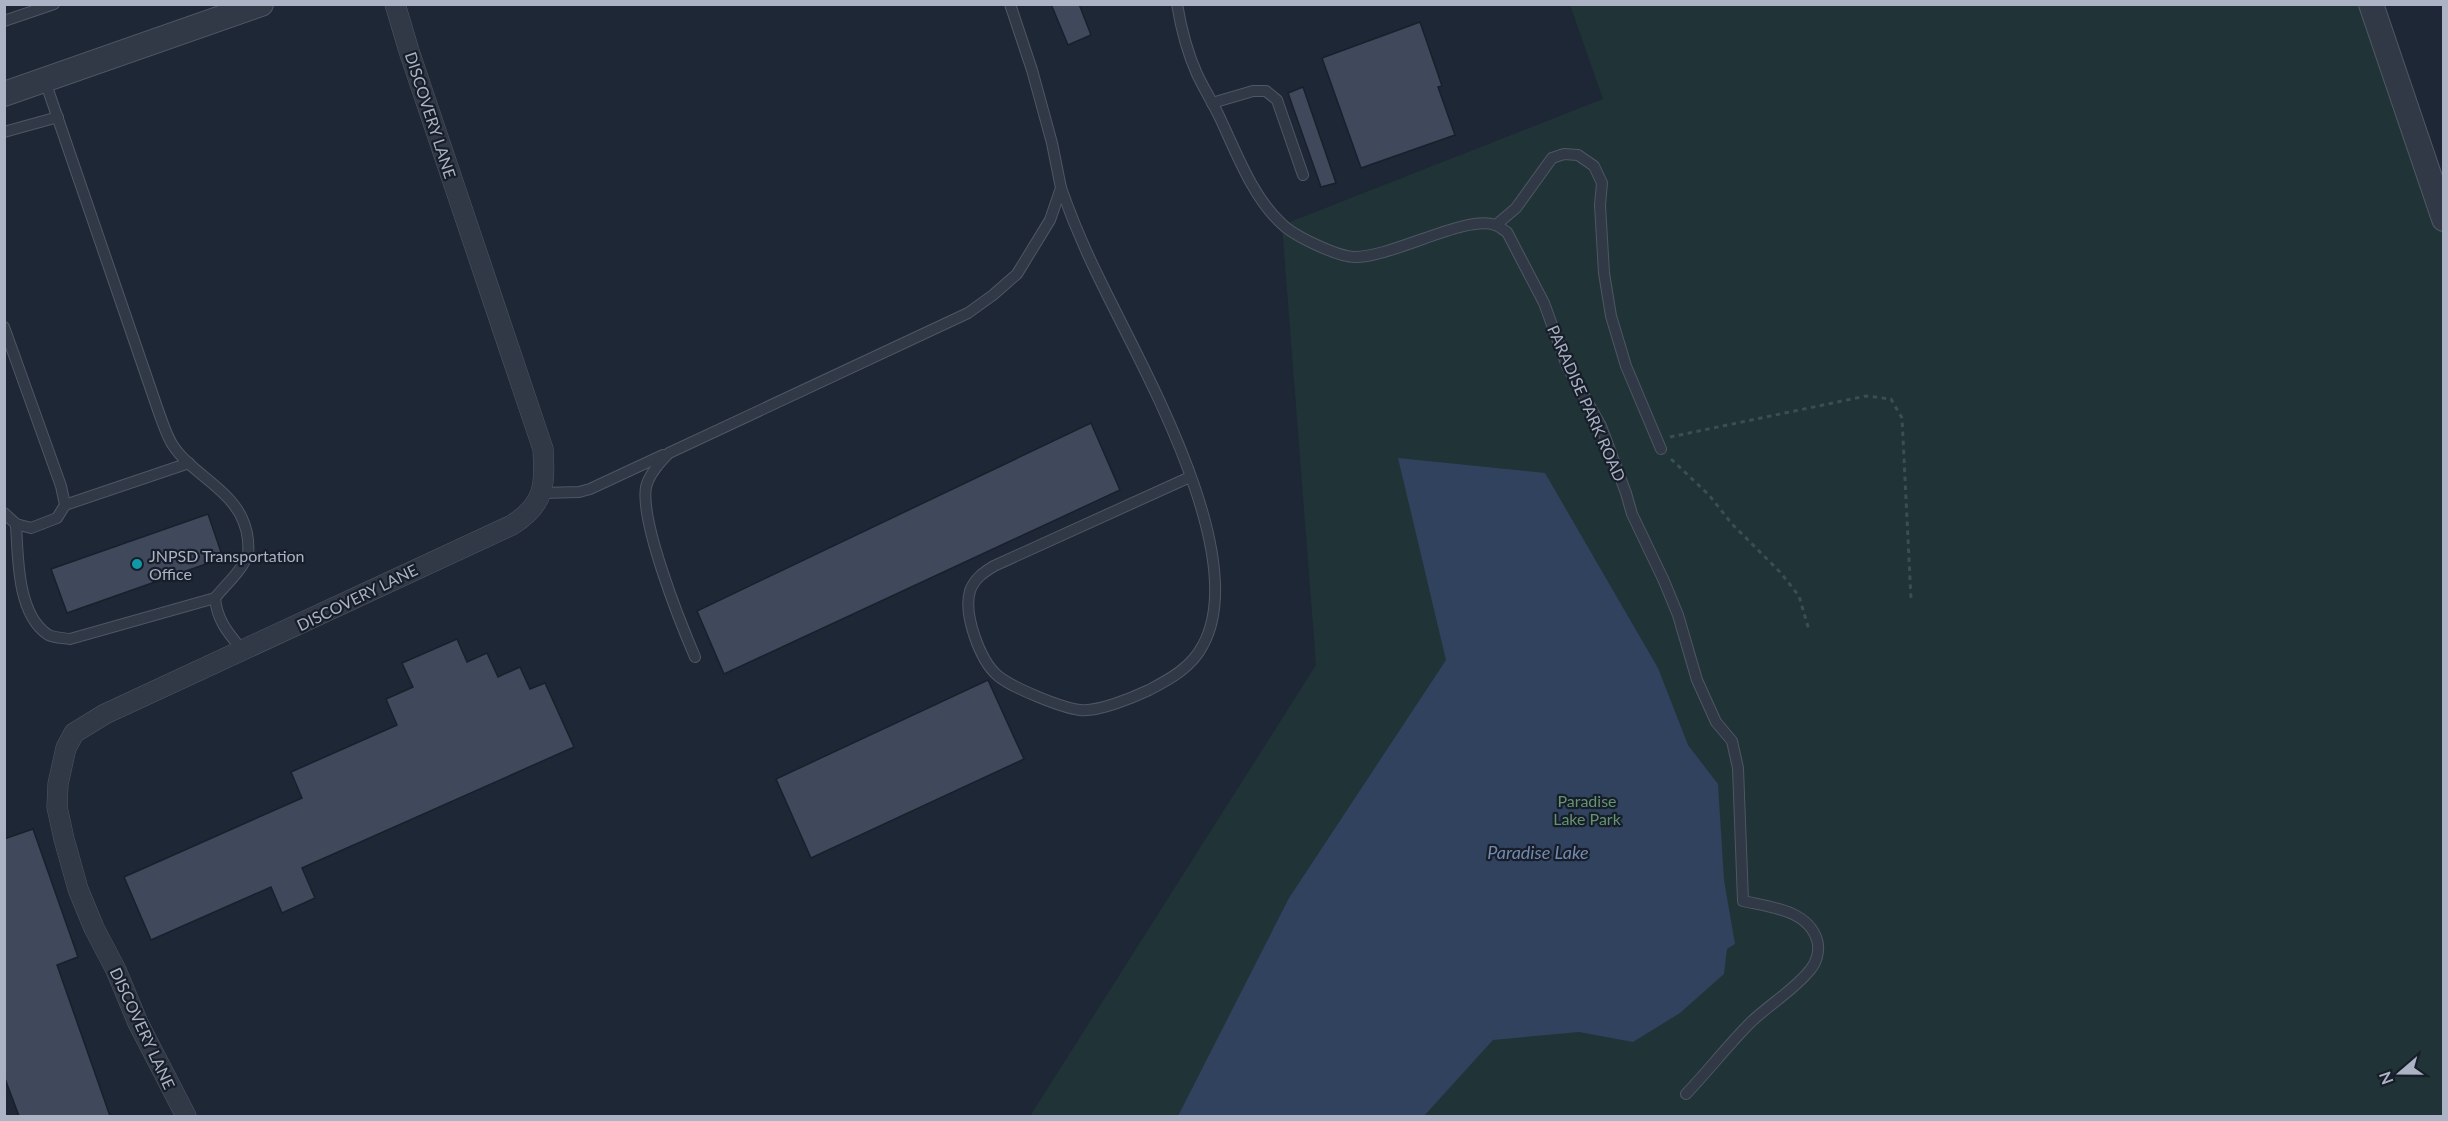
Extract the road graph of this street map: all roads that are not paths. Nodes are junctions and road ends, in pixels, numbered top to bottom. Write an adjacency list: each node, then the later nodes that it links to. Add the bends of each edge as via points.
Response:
1 (54, 4): 7 (lane)
2 (261, 4): 8 (street)
3 (395, 4): 22 (street, DISCOVERY LANE, via 543,449)
4 (1010, 4): 14 (lane, via 1032,70)
5 (1177, 4): 10 (lane, via 1182,33)
6 (2371, 4): 15 (street)
7 (4, 21)
8 (45, 81): 9 (street); 11 (lane)
9 (4, 94)
10 (1212, 103): 13 (lane, via 1266,91 1276,100); 16 (lane, via 1242,168 1282,225 1327,250 1353,257 1368,256 1473,223)
11 (58, 117): 12 (lane); 20 (lane, via 158,410 173,445)
12 (4, 132)
13 (1304, 175)
14 (1061, 188): 19 (lane, via 1050,220 1017,274 968,313); 21 (lane, via 1099,279 1168,416)
15 (2444, 219)
16 (1496, 225): 18 (lane, via 1522,201 1552,158 1578,155 1594,166 1602,183 1604,273 1611,316 1626,366); 29 (lane, PARADISE PARK ROAD, via 1507,232 1544,303 1567,366 1600,426 1632,514 1678,615 1697,680 1716,722 1732,741 1738,780 1743,901 1784,911 1806,922 1818,945 1811,969 1751,1023)
17 (4, 327): 23 (lane)
18 (1659, 445)
19 (669, 453): 22 (lane, via 590,489); 28 (lane, via 650,478 646,506 651,533)
20 (189, 463): 23 (lane); 26 (lane, via 213,482 239,512 247,530 249,552 242,567)
21 (1190, 477): 21 (lane, via 1214,556 1214,616 1203,645 1182,672 1124,702 1081,711 1015,688 996,674 982,655 970,615 970,592 979,576)
22 (542, 493): 27 (street, DISCOVERY LANE, via 534,508 512,525)
23 (65, 505): 25 (lane, via 57,518 31,528)
24 (4, 513): 25 (lane)
25 (16, 524): 26 (lane, via 20,584 33,617 48,635 70,639)
26 (215, 598): 27 (lane, via 221,623)
27 (243, 651): 30 (street, DISCOVERY LANE, via 105,714 74,733 58,784 57,807 78,889 138,1023)
28 (695, 657)
29 (1686, 1094)
30 (186, 1116)

